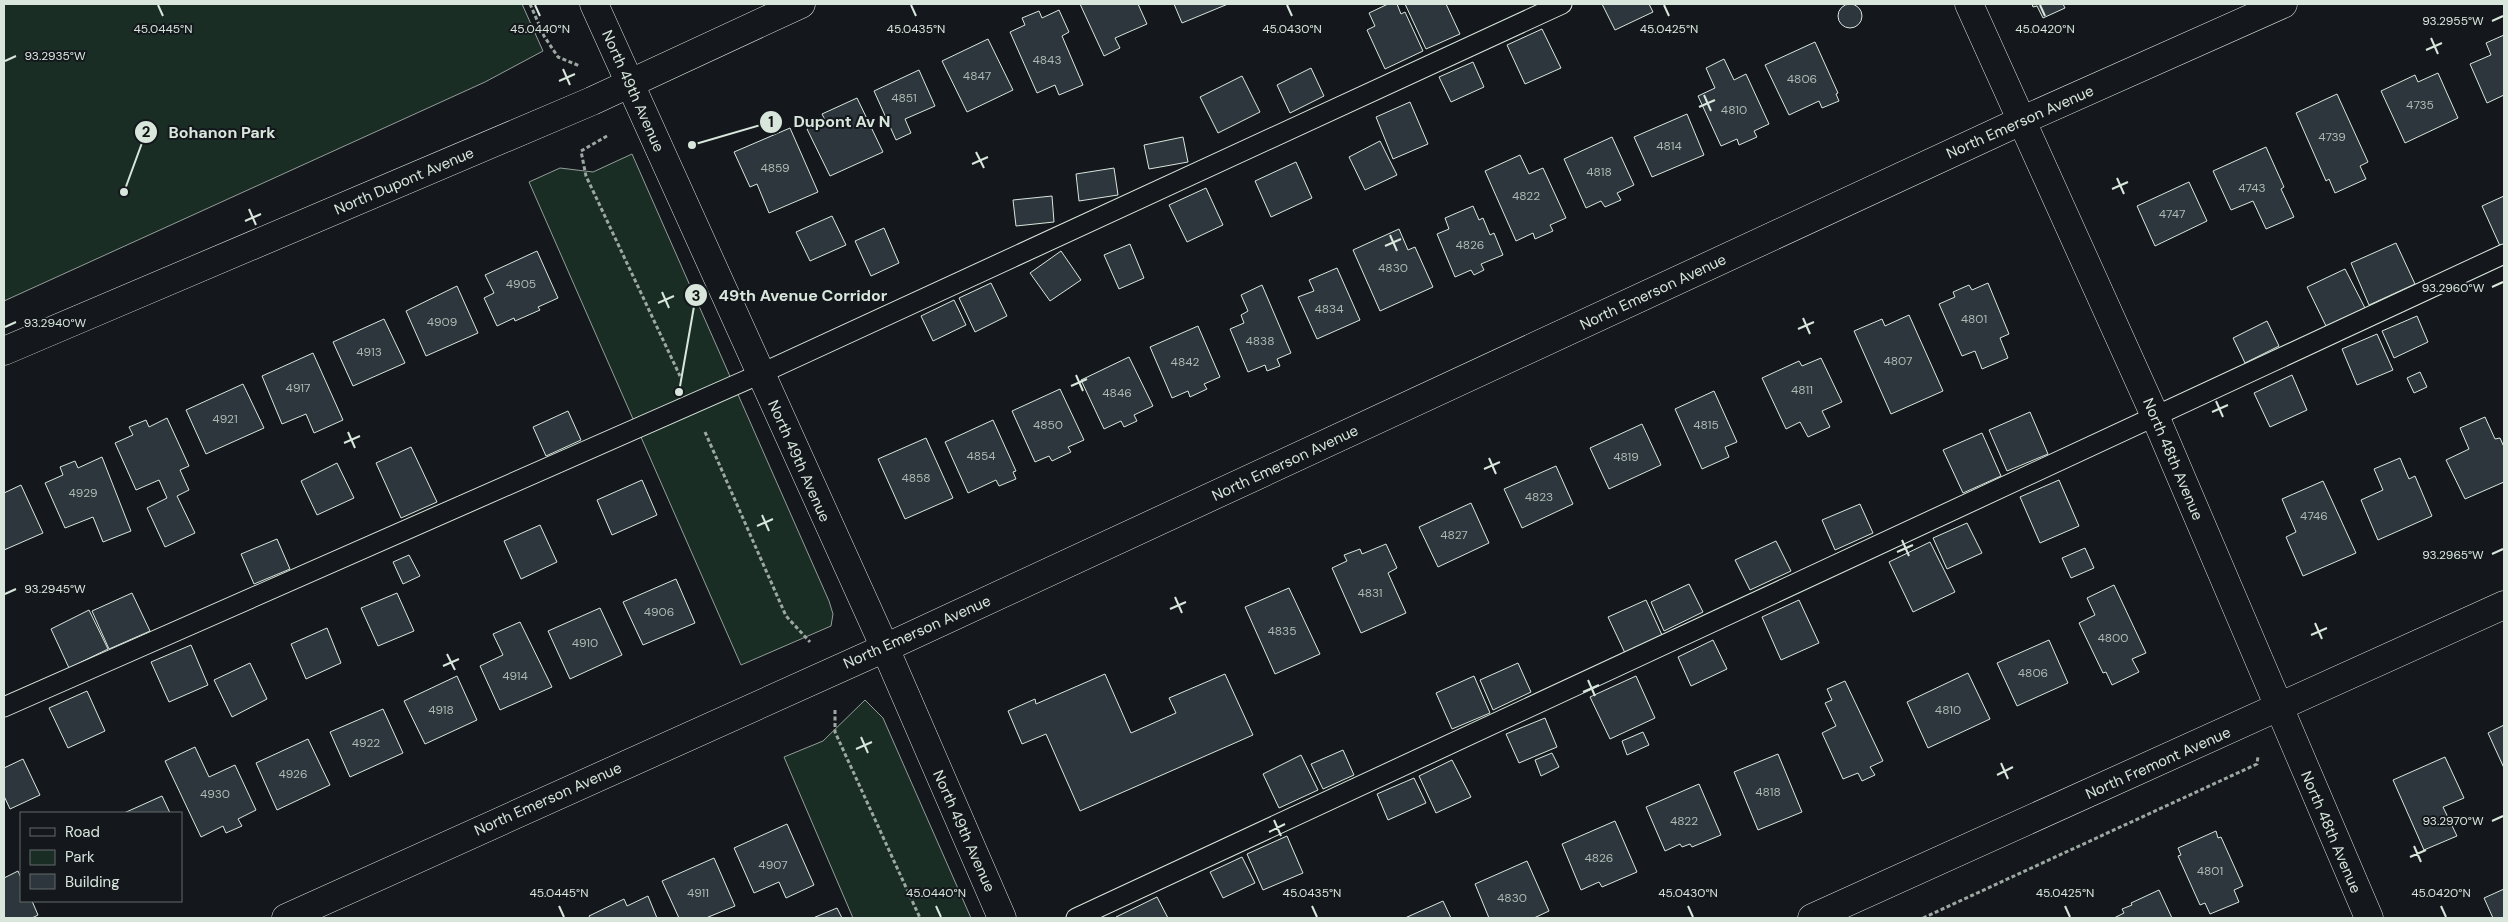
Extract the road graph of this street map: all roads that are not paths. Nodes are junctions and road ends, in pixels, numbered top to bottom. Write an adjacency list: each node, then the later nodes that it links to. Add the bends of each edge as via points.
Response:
1 (594, 4): 6 (street, North 49th Avenue)
2 (801, 4): 6 (street, North Dupont Avenue)
3 (1562, 4): 10 (lane)
4 (1969, 4): 7 (street, North 48th Avenue)
5 (2283, 4): 7 (street, North Emerson Avenue)
6 (630, 84): 9 (street, North Dupont Avenue); 10 (street, North 49th Avenue)
7 (2023, 120): 11 (street, North 48th Avenue); 13 (street, North Emerson Avenue)
8 (2504, 254): 11 (lane)
9 (4, 351)
10 (760, 374): 13 (street, North 49th Avenue); 14 (lane)
11 (2155, 416): 15 (street, North 48th Avenue); 18 (lane)
12 (2504, 605): 15 (street, North Fremont Avenue)
13 (885, 648): 16 (street, North Emerson Avenue); 17 (street, North 49th Avenue)
14 (4, 707)
15 (2279, 709): 19 (street, North Fremont Avenue); 20 (street, North 48th Avenue)
16 (286, 918)
17 (1002, 918)
18 (1076, 918)
19 (1812, 918)
20 (2369, 918)

